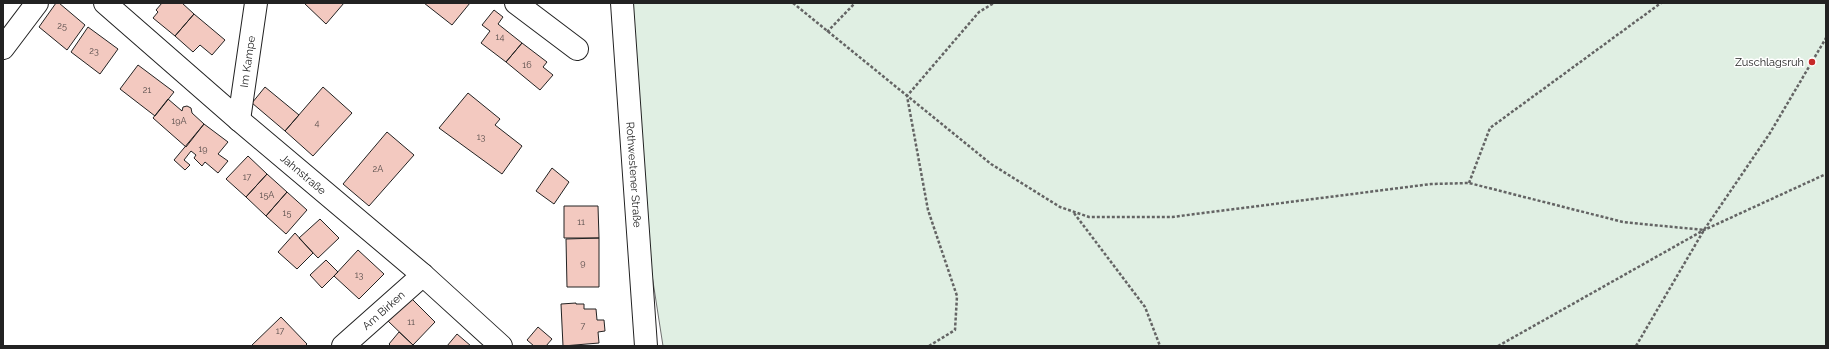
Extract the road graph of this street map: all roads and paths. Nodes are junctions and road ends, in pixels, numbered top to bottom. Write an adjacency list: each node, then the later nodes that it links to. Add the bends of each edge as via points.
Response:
1 (37, 3): 12 (street)
2 (105, 3): 15 (street, Jahnstraße)
3 (256, 3): 15 (street, Im Kampe)
4 (516, 3): 13 (street)
5 (622, 3): 23 (street, Rothwestener Straße)
6 (793, 3): 10 (path)
7 (855, 3): 10 (path)
8 (994, 3): 14 (path, via 979,12)
9 (1661, 3): 17 (path, via 1490,128)
10 (827, 32): 14 (path)
11 (1826, 38): 19 (path, via 1770,133)
12 (3, 48)
13 (577, 49)
14 (907, 96): 18 (path, via 991,164 1060,208); 24 (path, via 928,210 957,296 955,330)
15 (239, 120): 20 (street, Jahnstraße)
16 (1826, 174): 19 (path)
17 (1469, 183): 18 (path, via 1431,184 1172,217 1089,217); 19 (path, via 1624,222)
18 (1074, 212): 25 (path, via 1145,307)
19 (1704, 230): 26 (path); 27 (path)
20 (423, 275): 21 (street, Am Birken); 22 (street, Jahnstraße)
21 (343, 346)
22 (501, 346)
23 (646, 346)
24 (929, 346)
25 (1160, 346)
26 (1498, 346)
27 (1636, 346)

